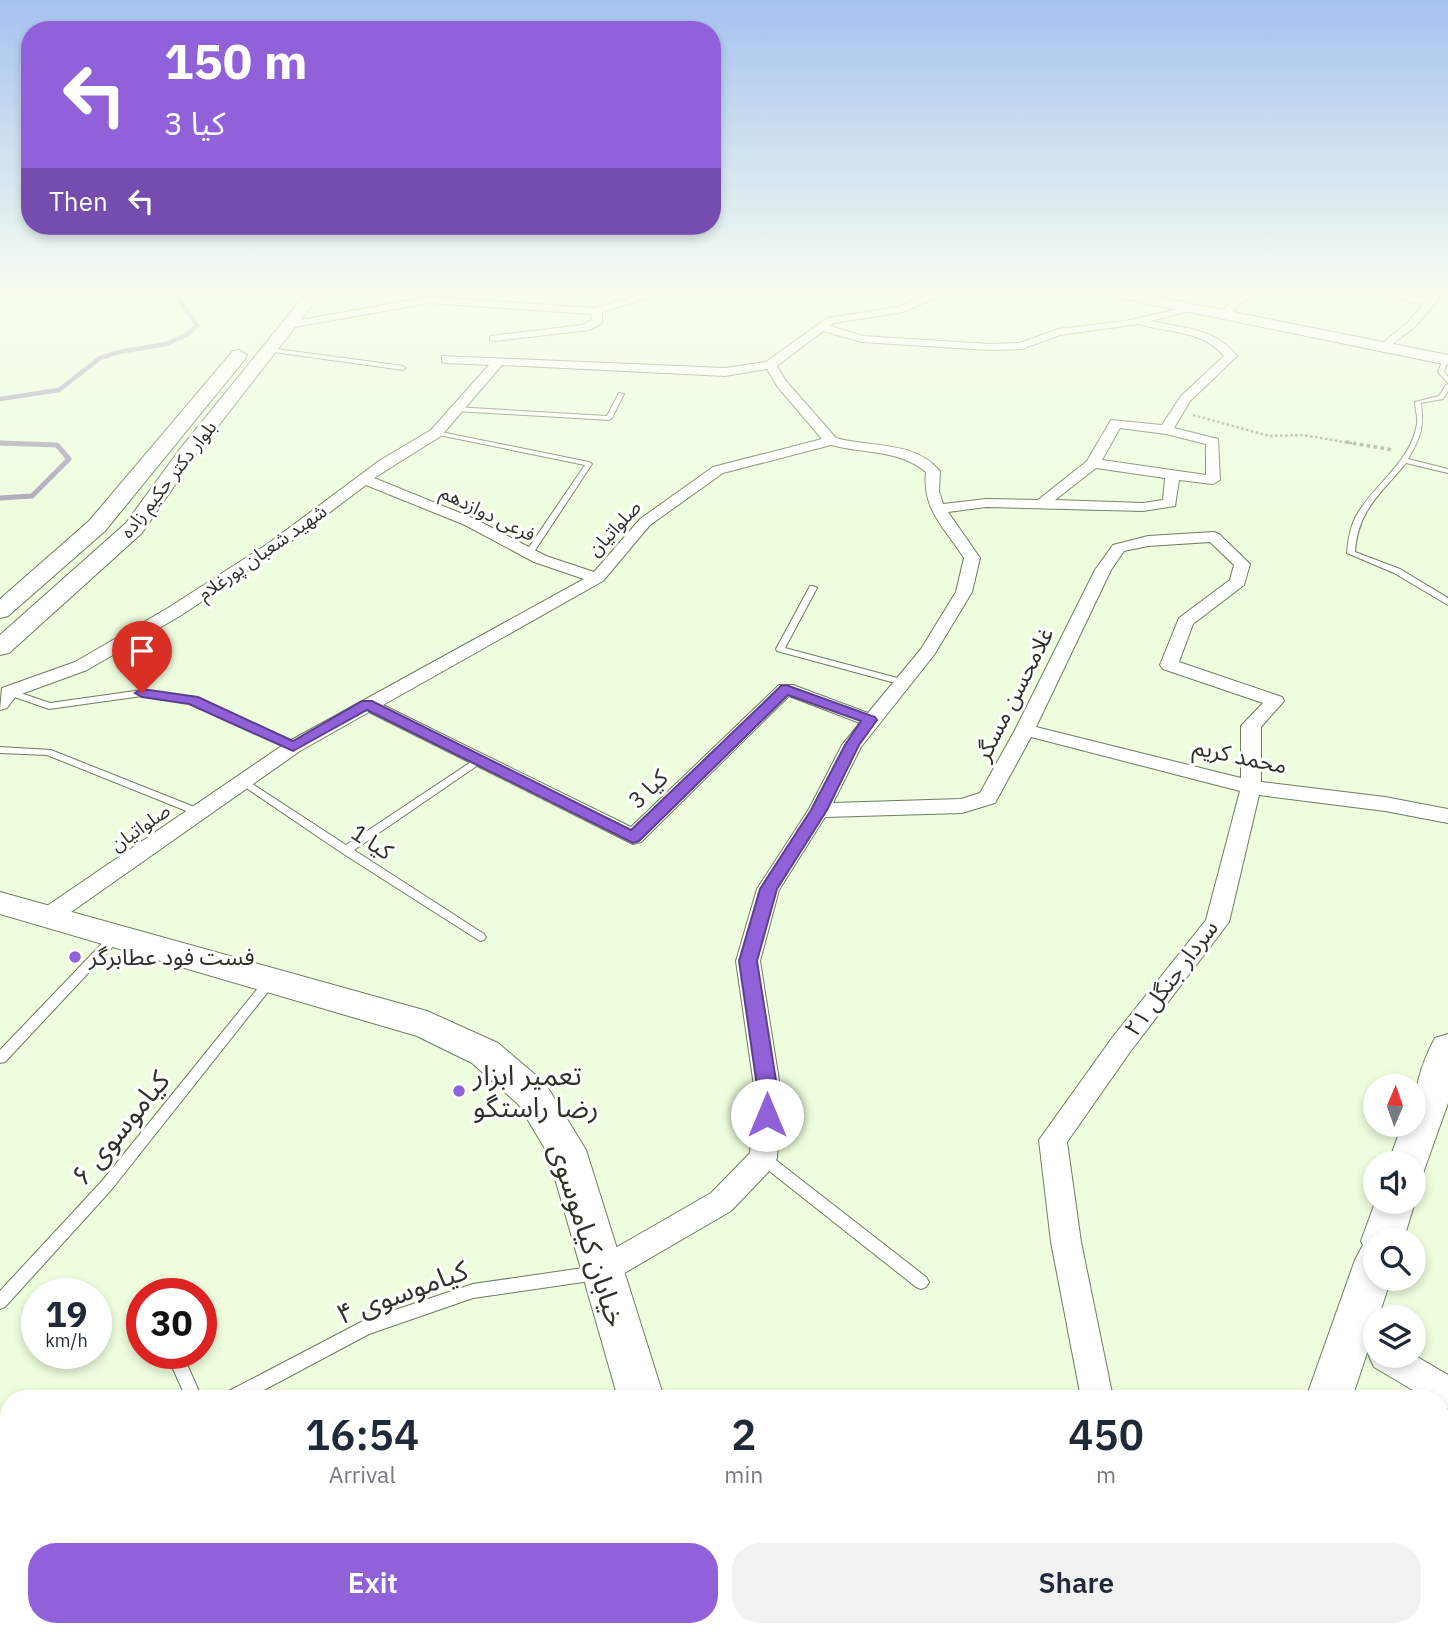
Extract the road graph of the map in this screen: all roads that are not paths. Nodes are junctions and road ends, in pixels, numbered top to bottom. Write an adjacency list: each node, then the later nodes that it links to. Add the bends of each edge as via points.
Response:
1 (229, 367): 17 (main road, بلوار دکتر حکیم زاده)
2 (255, 367): 18 (main road, بلوار دکتر حکیم زاده)
3 (398, 367): 10 (lane)
4 (493, 367): 13 (street, شهید شعبان پورغلام)
5 (629, 367): 6 (street, via 726,372)
6 (756, 367)
7 (771, 367): 16 (street)
8 (1218, 367): 14 (street, via 1175,411)
9 (1443, 367): 11 (lane, via 1441,372)
10 (403, 368)
11 (1448, 384): 19 (lane, via 1441,398 1418,402 1420,423)
12 (621, 394): 13 (lane, via 609,418)
13 (455, 409): 15 (street, شهید شعبان پورغلام)
14 (1166, 430): 20 (street, via 1116,423); 22 (street, via 1213,442 1213,480)
15 (436, 433): 23 (street, شهید شعبان پورغلام); 29 (lane, via 589,464)
16 (831, 441): 26 (street, via 921,458 933,471 932,494); 30 (street, صلواتیان, via 718,470 645,522)
17 (165, 445): 18 (main road); 33 (main road, بلوار دکتر حکیم زاده, via 97,526)
18 (193, 446): 34 (main road, بلوار دکتر حکیم زاده, via 134,528)
19 (1407, 456): 21 (lane); 32 (lane, via 1364,506 1350,536 1352,553 1397,570)
20 (1093, 463): 22 (street); 24 (street)
21 (1448, 471)
22 (1172, 475): 25 (street, via 1170,503)
23 (364, 479): 29 (street, فرعی دوازدهم, via 470,522); 36 (street, شهید شعبان پورغلام, via 275,546 174,612 81,666)
24 (1042, 503): 25 (street); 26 (street)
25 (1160, 504): 28 (street)
26 (938, 509): 35 (street, via 972,558 964,592 928,651)
27 (1214, 537): 28 (street, غلامحسن مسگر); 44 (street, سردار جنگل ۲۱, via 1242,564 1238,582 1185,622 1168,665 1275,701 1251,726)
28 (1190, 538): 39 (street, غلامحسن مسگر, via 1119,548 1102,570)
29 (528, 553): 30 (street, فرعی دوازدهم)
30 (597, 578): 37 (street, صلواتیان)
31 (813, 588): 35 (lane, via 780,649)
32 (1448, 602)
33 (2, 609)
34 (0, 648)
35 (902, 682): 38 (street)
36 (3, 696): 40 (lane, via 49,706 142,693 193,700)
37 (367, 704): 40 (street, صلواتیان); 42 (street, کیا 3)
38 (870, 720): 42 (street, کیا 3, via 786,689 633,837); 45 (street)
39 (1025, 730): 44 (street, محمد کریم); 45 (street, غلامحسن مسگر, via 988,798 962,806)
40 (293, 747): 43 (street, صلواتیان)
41 (0, 750): 46 (lane, via 48,752)
42 (477, 761): 48 (lane)
43 (241, 781): 46 (street, صلواتیان); 48 (lane, کیا 1)
44 (1251, 787): 47 (street, محمد کریم); 68 (street, سردار جنگل ۲۱, via 1217,922 1054,1140 1066,1242)
45 (819, 810): 58 (street, via 768,889 748,961 768,1093)
46 (198, 812): 51 (street, صلواتیان)
47 (1448, 816)
48 (346, 850): 53 (lane, کیا 1)
49 (0, 903): 51 (main road)
50 (0, 915): 51 (main road)
51 (46, 918): 52 (main road, خیابان کیاموسوی)
52 (117, 935): 54 (main road, خیابان کیاموسوی); 56 (lane)
53 (480, 937)
54 (271, 980): 59 (main road, خیابان کیاموسوی, via 427,1025 485,1052 532,1094 566,1150); 61 (lane, کیاموسوی ۶, via 107,1185)
55 (1447, 1052): 57 (main road)
56 (0, 1058)
57 (1413, 1151)
58 (763, 1158): 59 (street, via 721,1202); 60 (lane)
59 (602, 1272): 66 (lane, کیاموسوی ۴, via 473,1291 377,1324); 67 (main road, خیابان کیاموسوی)
60 (921, 1282)
61 (0, 1302)
62 (1363, 1356): 69 (main road)
63 (1406, 1368): 70 (street)
64 (181, 1369): 65 (lane)
65 (190, 1390)
66 (249, 1390)
67 (639, 1390)
68 (1095, 1390)
69 (1335, 1390)
70 (1443, 1390)

